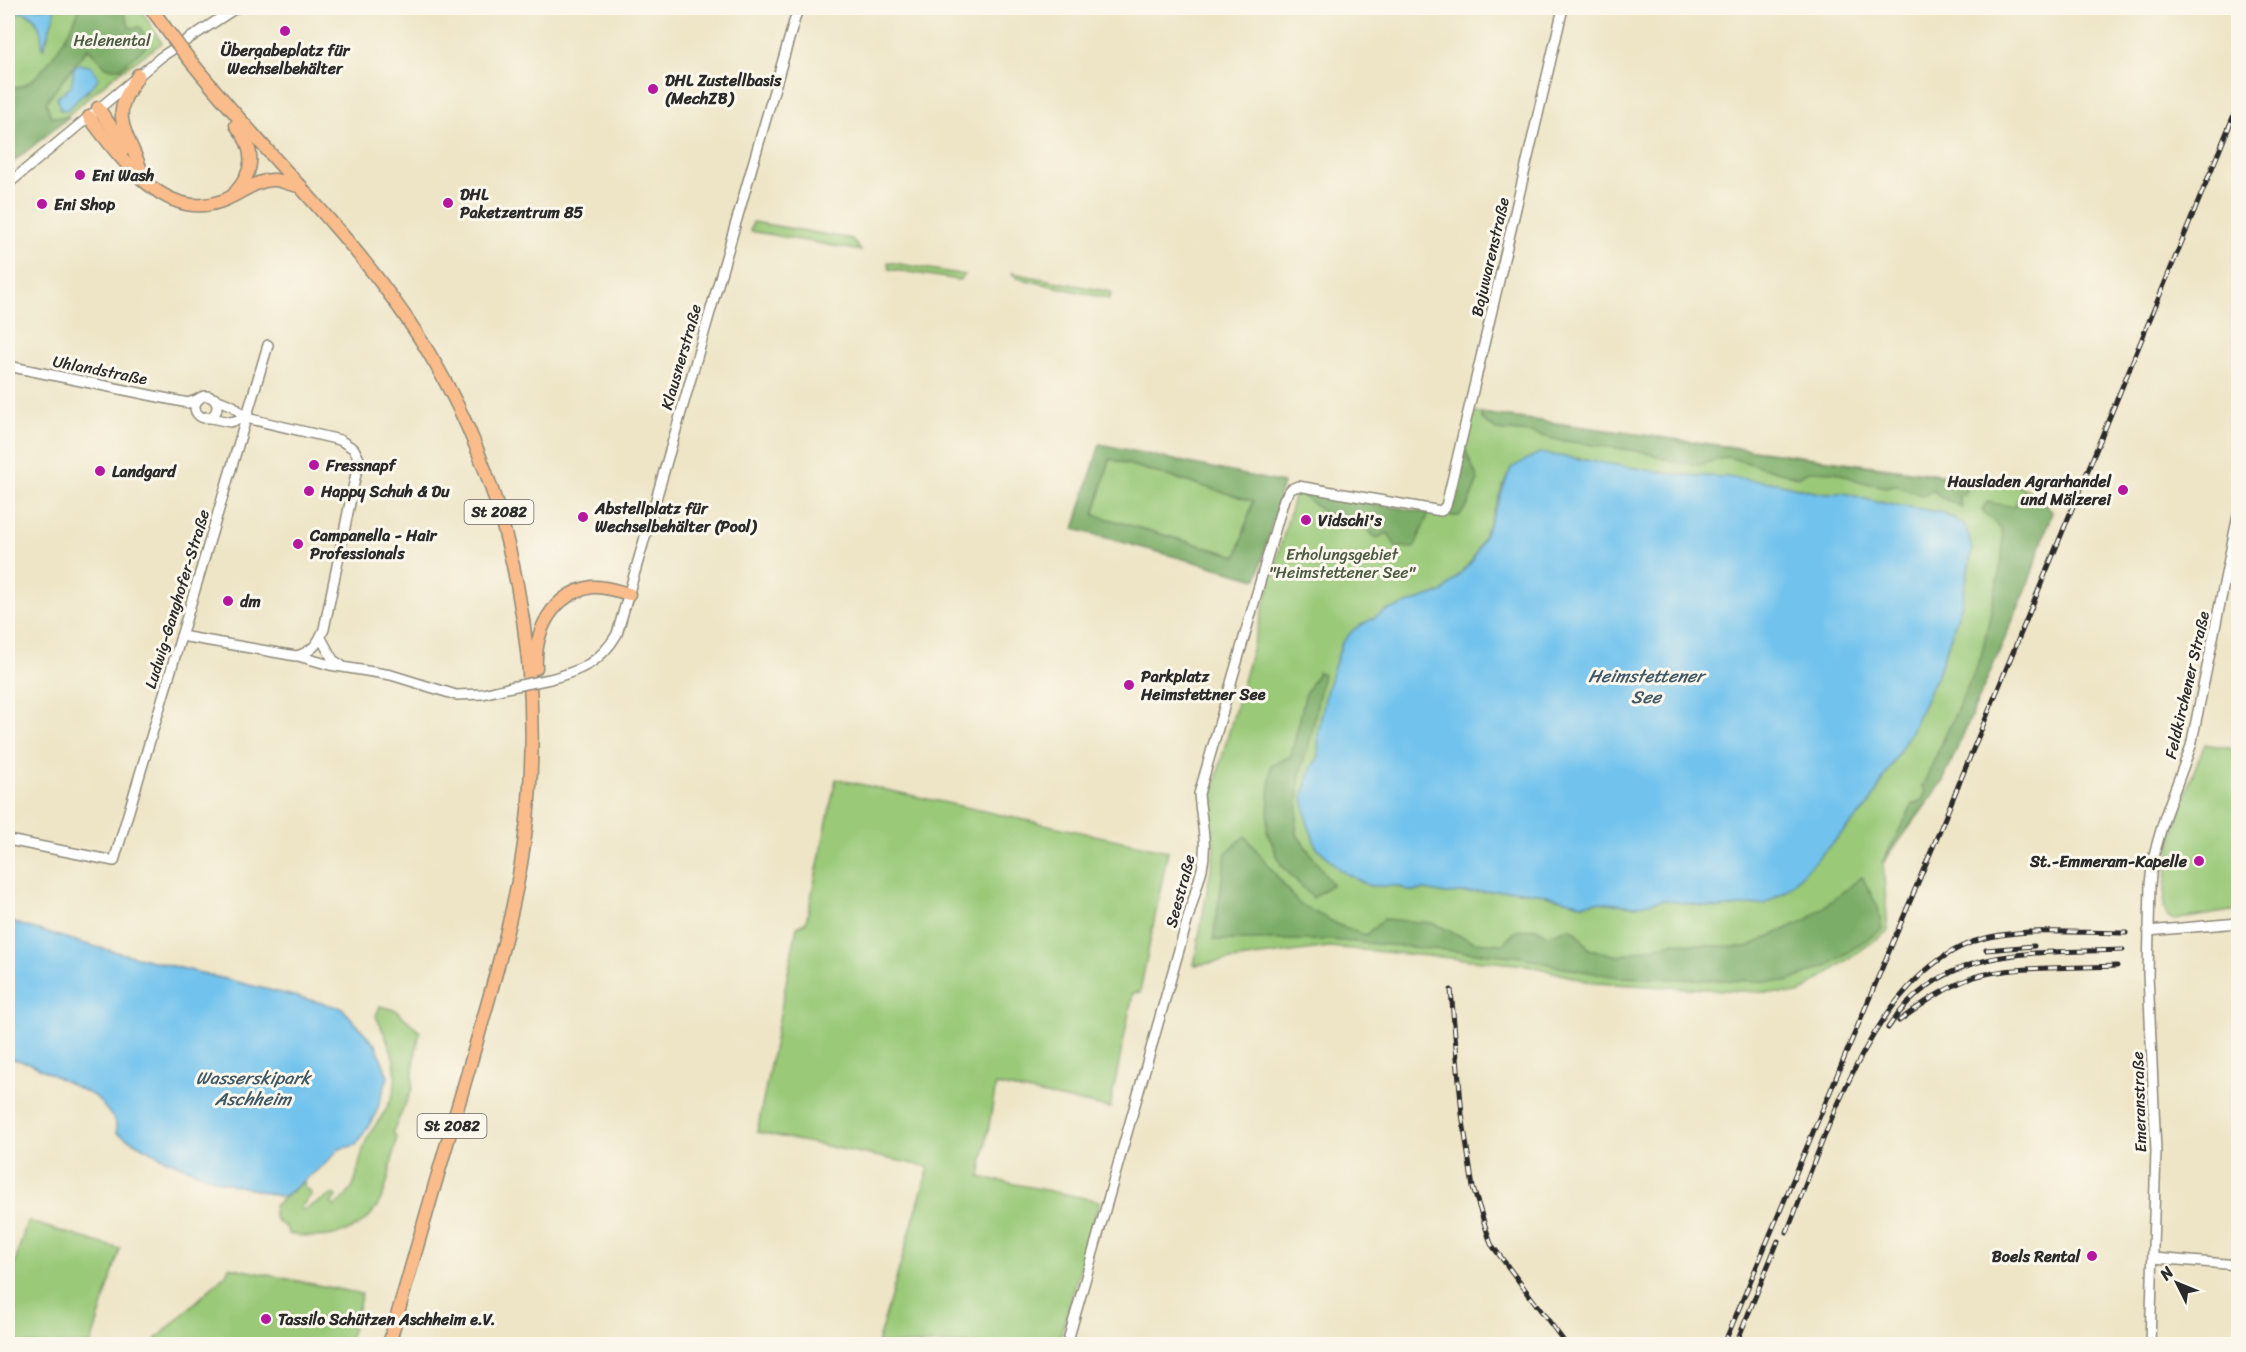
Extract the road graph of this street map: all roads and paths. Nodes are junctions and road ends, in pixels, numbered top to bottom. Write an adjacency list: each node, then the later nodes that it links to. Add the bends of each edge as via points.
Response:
1 (151, 8): 6 (main road, St 2082, bridge)
2 (236, 8): 5 (street)
3 (798, 8): 21 (street, Klausnerstraße)
4 (1563, 8): 19 (street, Bajuwarenstraße, via 1470,410 1446,506)
5 (138, 75): 7 (street); 8 (main road, via 124,100 122,120)
6 (218, 95): 10 (main road, St 2082); 11 (main road, via 250,145 252,156 248,177)
7 (93, 112): 8 (main road, via 132,170); 9 (street)
8 (143, 178): 11 (main road, via 161,195 179,203 204,206)
9 (8, 184)
10 (302, 186): 11 (main road, via 263,181); 26 (main road, St 2082, via 361,255 405,315 444,379 481,460 498,508 520,600 530,676)
11 (231, 197)
12 (268, 345): 18 (street, Ludwig-Ganghofer-Straße)
13 (8, 366): 16 (street, Uhlandstraße)
14 (212, 398): 15 (street); 17 (street, via 216,410); 18 (street, via 233,406)
15 (199, 399): 16 (street); 17 (street, via 195,405)
16 (188, 403): 17 (street)
17 (202, 415): 18 (street, via 230,422)
18 (246, 418): 22 (street, Ludwig-Ganghofer-Straße); 23 (street, via 340,440 354,449 359,459)
19 (1441, 511): 34 (street, Seestraße, via 1298,486 1284,499 1199,794 1207,847 1203,869)
20 (2238, 515): 28 (street, Feldkirchener Straße, via 2192,746 2165,816)
21 (629, 594): 25 (street, Klausnerstraße, bridge, via 617,634 602,656 586,668 550,679 483,694 456,695); 26 (main road, via 592,587 563,600 552,610 537,640 538,709)
22 (181, 636): 24 (street); 27 (street, Ludwig-Ganghofer-Straße, via 114,861)
23 (321, 638): 24 (street, via 312,649); 25 (street, via 333,660)
24 (296, 656): 25 (street)
25 (341, 665)
26 (531, 728): 33 (main road, St 2082, via 524,844 508,926)
27 (8, 840)
28 (2154, 858): 30 (street, Emeranstraße)
29 (2238, 922): 30 (street)
30 (2148, 931): 31 (street, Emeranstraße, via 2156,1140)
31 (2154, 1258): 32 (street); 35 (street, Emeranstraße)
32 (2238, 1265)
33 (388, 1344)
34 (1067, 1344)
35 (2150, 1344)

